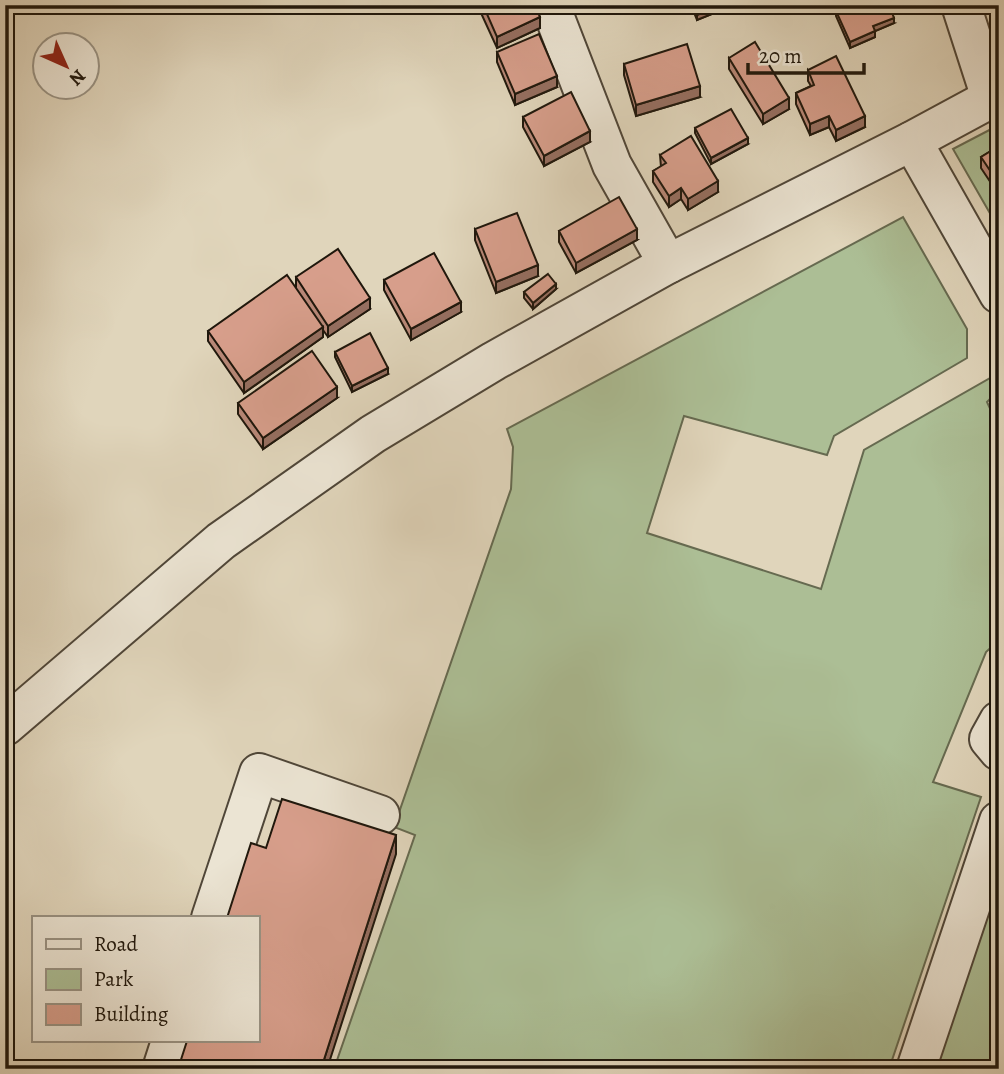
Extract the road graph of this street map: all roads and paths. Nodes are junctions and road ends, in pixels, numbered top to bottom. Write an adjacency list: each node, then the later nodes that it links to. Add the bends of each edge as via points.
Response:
1 (550, 5): 5 (street, via 612,165)
2 (961, 5): 3 (street)
3 (995, 96): 4 (street)
4 (912, 141): 5 (street); 6 (street)
5 (668, 264): 8 (street, via 373,434 221,541)
6 (999, 294)
7 (999, 721): 9 (street, via 989,739)
8 (5, 726)
9 (999, 751)
10 (380, 815): 12 (street, via 259,773)
11 (999, 821): 15 (street)
12 (212, 916)
13 (171, 1042): 14 (street)
14 (162, 1069)
15 (916, 1069)

